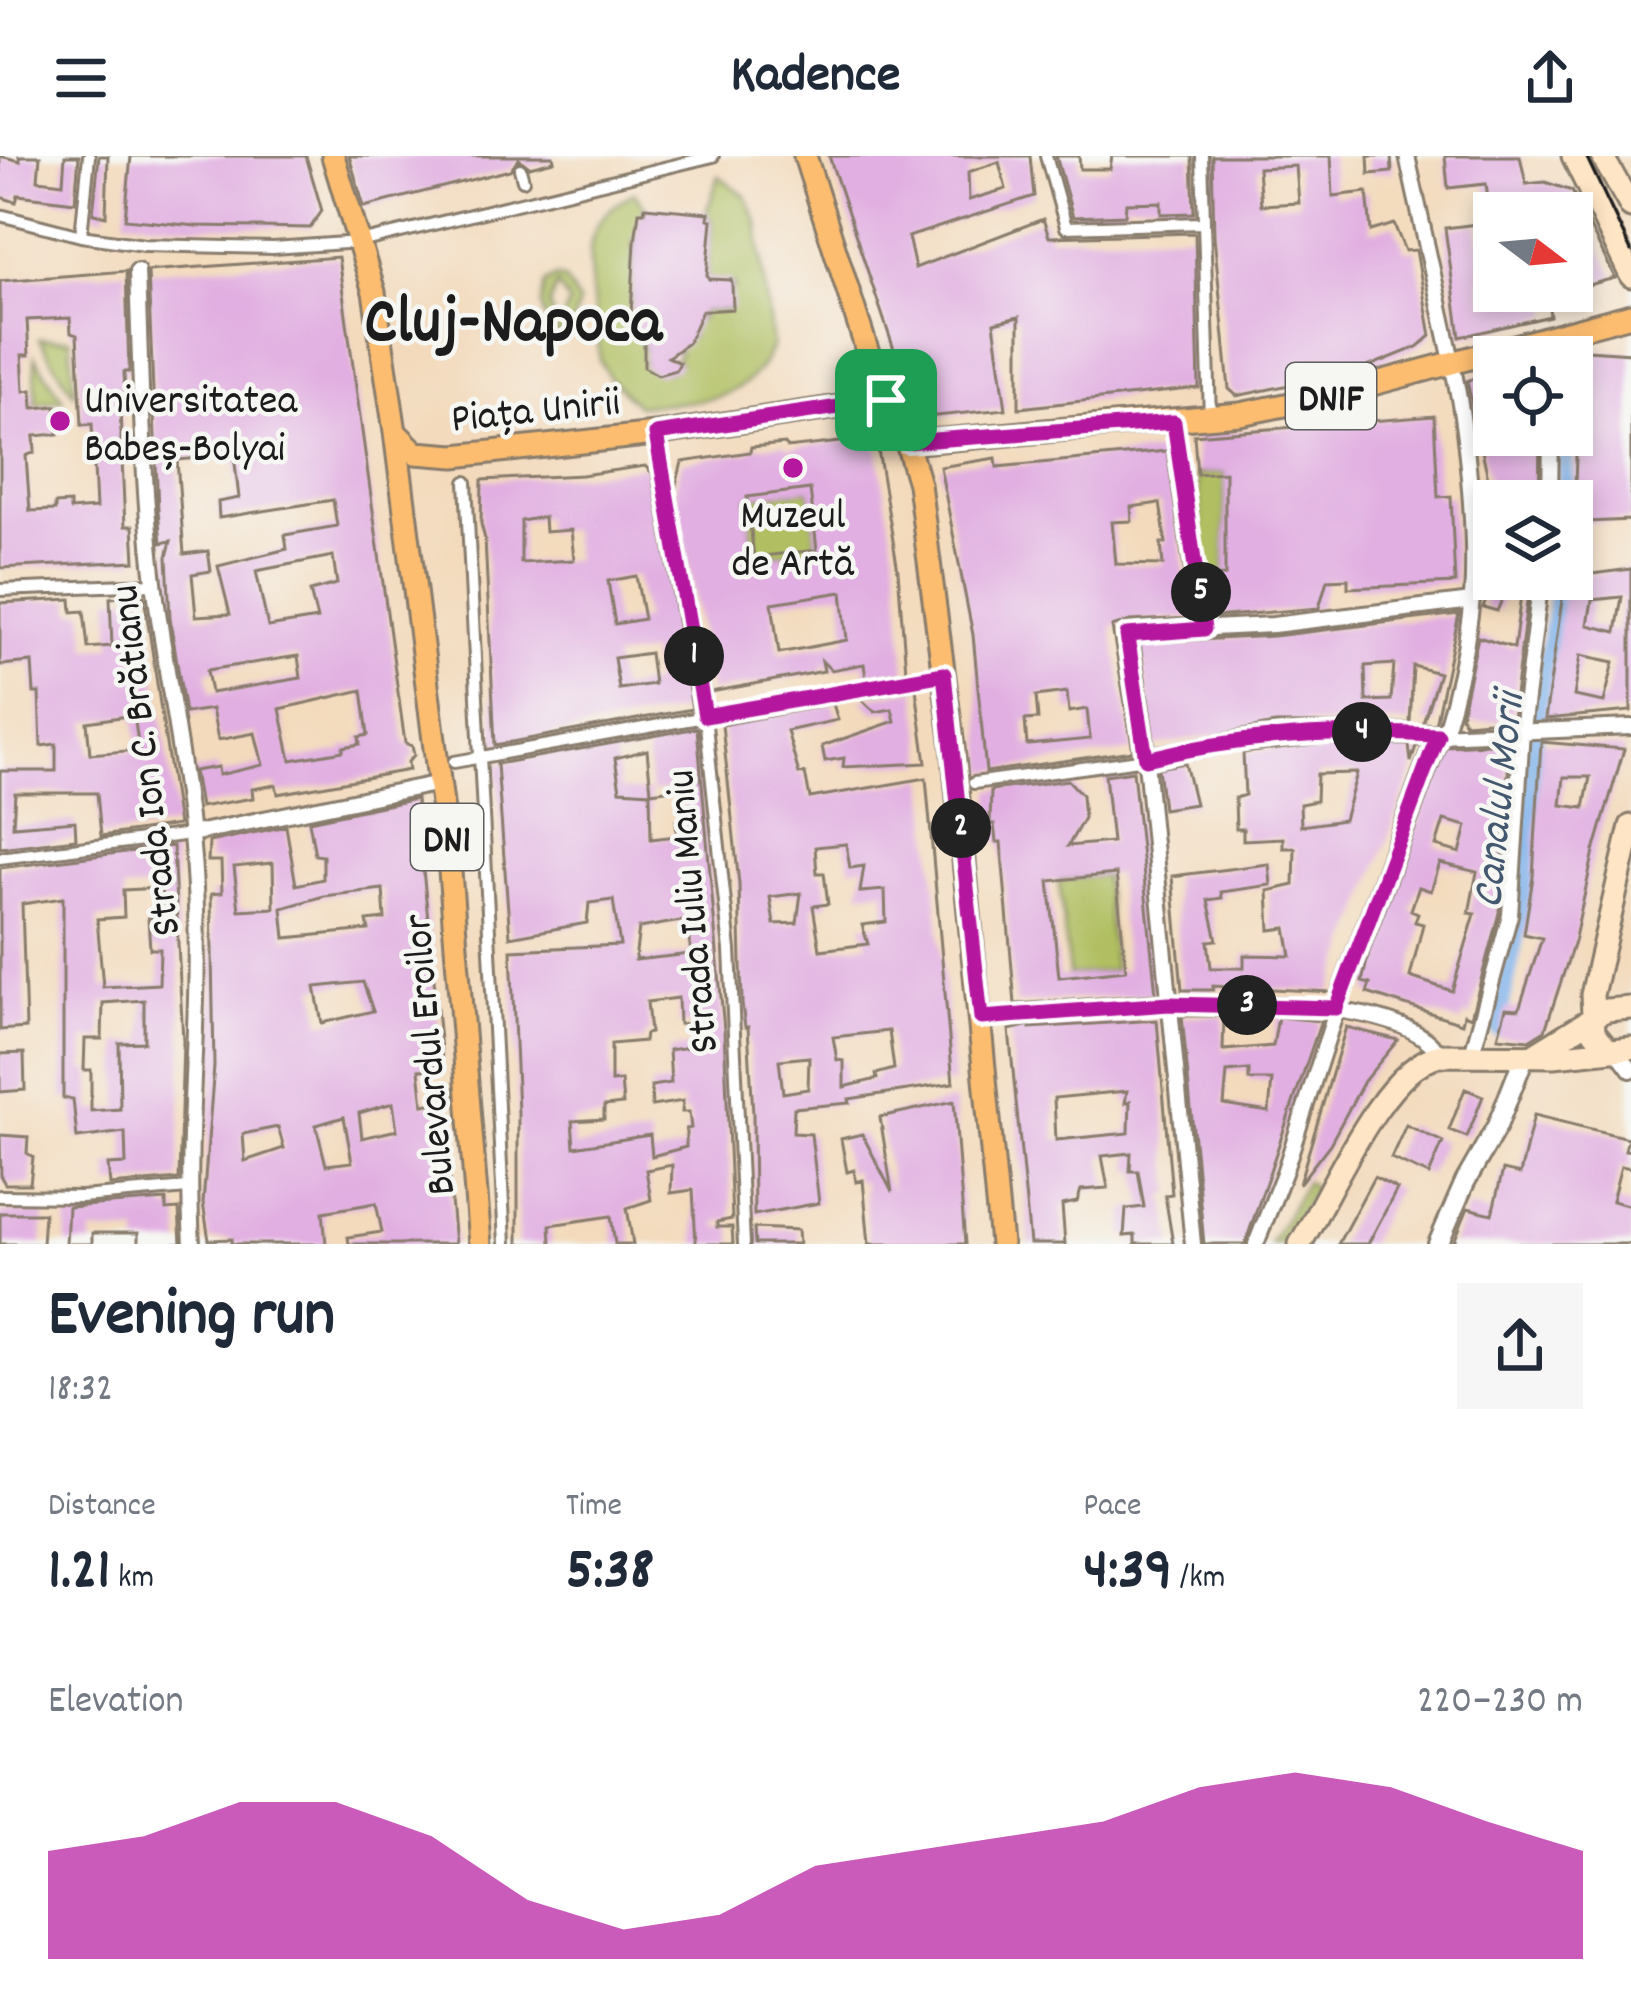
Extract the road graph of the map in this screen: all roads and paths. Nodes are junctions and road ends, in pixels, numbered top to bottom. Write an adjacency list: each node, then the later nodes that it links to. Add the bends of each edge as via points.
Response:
1 (89, 156): 13 (street)
2 (333, 156): 14 (main road, DN1)
3 (713, 156): 14 (street)
4 (805, 156): 21 (main road)
5 (1046, 156): 12 (street, via 1066,227)
6 (1202, 156): 12 (street)
7 (1407, 156): 20 (street)
8 (1573, 156): 16 (main road)
9 (1602, 156): 10 (main road)
10 (1631, 207)
11 (0, 215): 13 (street)
12 (1202, 223): 22 (street)
13 (81, 236): 14 (street, via 273,248)
14 (360, 242): 24 (main road, Piața Unirii / DN1)
15 (137, 271): 28 (street, Strada Ion C. Brătianu)
16 (1631, 276)
17 (1631, 315): 18 (main road, DN1F)
18 (1573, 336)
19 (1473, 358): 20 (main road, DN1F)
20 (1452, 361): 22 (main road, DN1F); 31 (street)
21 (886, 400): 25 (main road, Piața Unirii); 26 (main road)
22 (1210, 418): 23 (main road, DN1F)
23 (1174, 422): 26 (main road, DN1F); 32 (street)
24 (395, 432): 25 (main road, Piața Unirii, via 416,453 435,457); 41 (main road, Bulevardul Eroilor / DN1)
25 (656, 434): 34 (street, Strada Iuliu Maniu)
26 (907, 442): 33 (main road)
27 (466, 482): 38 (street, Bulevardul Eroilor)
28 (154, 584): 29 (street); 44 (street, Strada Ion C. Brătianu)
29 (0, 590)
30 (1539, 600): 36 (street)
31 (1472, 602): 32 (street); 37 (street)
32 (1204, 629): 39 (street, via 1127,635)
33 (944, 674): 34 (street); 49 (main road)
34 (705, 716): 38 (street); 61 (street, Strada Iuliu Maniu, via 730,950)
35 (1631, 727): 36 (street)
36 (1524, 730): 37 (street); 52 (street, via 1510,915)
37 (1441, 735): 39 (street, via 1276,735); 47 (street)
38 (482, 757): 40 (street); 60 (street, Bulevardul Eroilor)
39 (1146, 759): 42 (street); 46 (street)
40 (454, 762)
41 (440, 782): 44 (street); 59 (main road, Bulevardul Eroilor / DN1)
42 (974, 783)
43 (1631, 826): 50 (main road)
44 (191, 833): 45 (street); 56 (street, Strada Ion C. Brătianu, via 198,955)
45 (0, 858)
46 (1169, 1004): 47 (street); 49 (street); 63 (street)
47 (1336, 1008): 54 (street, via 1424,1035); 64 (street)
48 (1631, 1008): 50 (main road)
49 (981, 1018): 62 (main road)
50 (1591, 1021): 51 (main road, via 1596,1036); 53 (main road)
51 (1619, 1049): 53 (main road); 55 (street)
52 (1472, 1054): 53 (main road); 54 (main road)
53 (1530, 1054): 66 (street)
54 (1440, 1055): 65 (main road, via 1414,1065 1385,1096)
55 (1631, 1070)
56 (188, 1188): 57 (street); 58 (street, Strada Ion C. Brătianu)
57 (0, 1196)
58 (192, 1244)
59 (480, 1244)
60 (505, 1244)
61 (744, 1244)
62 (1001, 1244)
63 (1192, 1244)
64 (1256, 1244)
65 (1300, 1244)
66 (1438, 1244)

